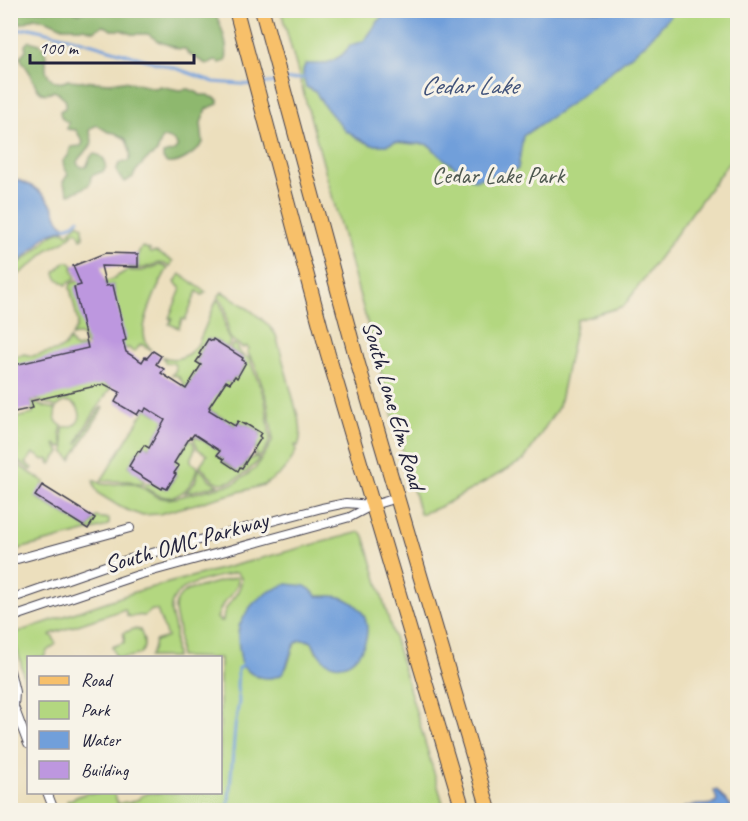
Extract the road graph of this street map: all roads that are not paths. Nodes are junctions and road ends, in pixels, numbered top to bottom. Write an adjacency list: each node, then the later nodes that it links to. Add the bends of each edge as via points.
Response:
1 (236, 10): 4 (main road, South Lone Elm Road, via 324,340)
2 (262, 10): 3 (main road, South Lone Elm Road)
3 (397, 498): 4 (street, South OMC Parkway); 15 (main road, South Lone Elm Road)
4 (373, 505): 7 (street, South OMC Parkway, via 346,503 322,508 108,566); 8 (street, South OMC Parkway, via 350,517 138,575); 14 (main road, South Lone Elm Road)
5 (130, 528): 6 (street)
6 (10, 561)
7 (10, 599)
8 (10, 618)
9 (10, 671): 10 (street, via 15,692)
10 (12, 706): 11 (street)
11 (27, 742)
12 (48, 794): 13 (street)
13 (54, 810)
14 (463, 810)
15 (489, 810)

